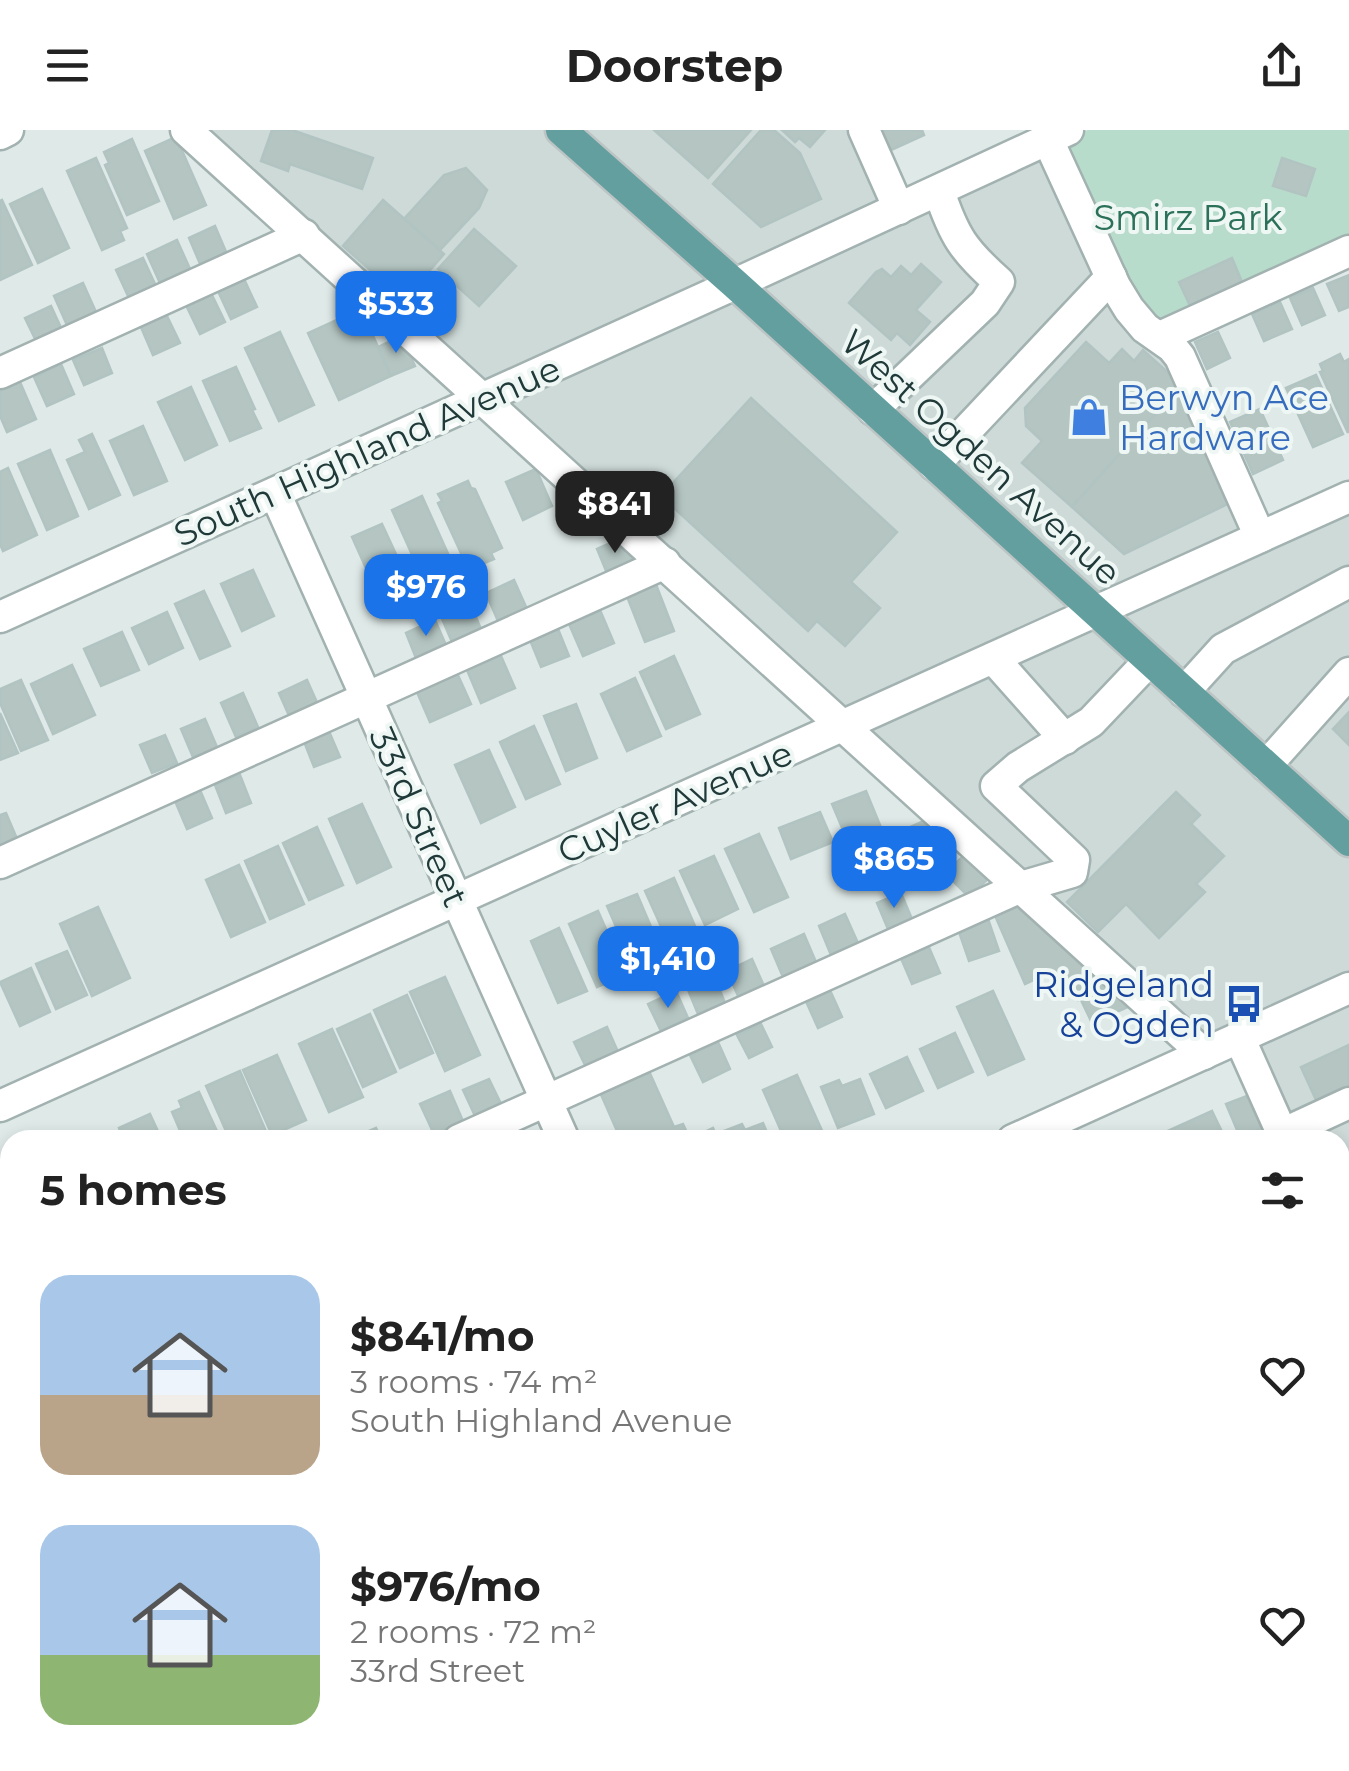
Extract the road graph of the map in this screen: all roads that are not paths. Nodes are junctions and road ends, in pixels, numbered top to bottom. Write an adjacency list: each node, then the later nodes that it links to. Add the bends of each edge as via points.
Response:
1 (8, 130): 5 (street)
2 (186, 130): 9 (street)
3 (561, 130): 12 (main road, West Ogden Avenue)
4 (864, 130): 8 (street)
5 (0, 134)
6 (1058, 135): 7 (street, South Highland Avenue); 11 (street)
7 (938, 191): 8 (street, South Highland Avenue); 16 (street, via 954,233 998,282 985,303)
8 (900, 209): 12 (street, South Highland Avenue)
9 (304, 235): 14 (street); 15 (street)
10 (1349, 252): 13 (street)
11 (1111, 277): 13 (street, via 1129,310); 17 (street)
12 (735, 284): 15 (street, South Highland Avenue); 16 (main road, West Ogden Avenue)
13 (1160, 337): 20 (street, via 1180,357)
14 (0, 373)
15 (484, 398): 18 (street, South Highland Avenue); 21 (street)
16 (873, 410): 17 (main road, West Ogden Avenue)
17 (934, 465): 23 (main road, West Ogden Avenue)
18 (274, 493): 24 (street, South Highland Avenue); 29 (street, 33rd Street)
19 (1349, 498): 20 (street, Cuyler Avenue)
20 (1260, 538): 23 (street, Cuyler Avenue)
21 (665, 563): 29 (street); 30 (street)
22 (1349, 582): 28 (street, via 1223,649)
23 (1095, 612): 25 (street, Cuyler Avenue); 26 (main road, West Ogden Avenue)
24 (0, 618)
25 (993, 658): 30 (street, Cuyler Avenue); 31 (street)
26 (1149, 660): 28 (main road, West Ogden Avenue); 31 (street, via 1091,722)
27 (1349, 673): 32 (street)
28 (1184, 692): 32 (main road, West Ogden Avenue)
29 (366, 697): 34 (street); 36 (street, 33rd Street)
30 (842, 726): 35 (street); 36 (street, Cuyler Avenue)
31 (1065, 739): 35 (street, via 996,786 1074,860 1072,872)
32 (1266, 766): 33 (main road, West Ogden Avenue)
33 (1349, 841)
34 (0, 863)
35 (1021, 887): 39 (street); 40 (street)
36 (457, 900): 40 (street, 33rd Street); 42 (street, Cuyler Avenue)
37 (1349, 988): 38 (street)
38 (1239, 1037): 39 (street); 46 (street)
39 (1204, 1054): 45 (street)
40 (547, 1100): 43 (street); 44 (street, 33rd Street)
41 (1349, 1102): 47 (street)
42 (0, 1106)
43 (481, 1130)
44 (560, 1130)
45 (1054, 1130)
46 (1280, 1130)
47 (1296, 1130)

